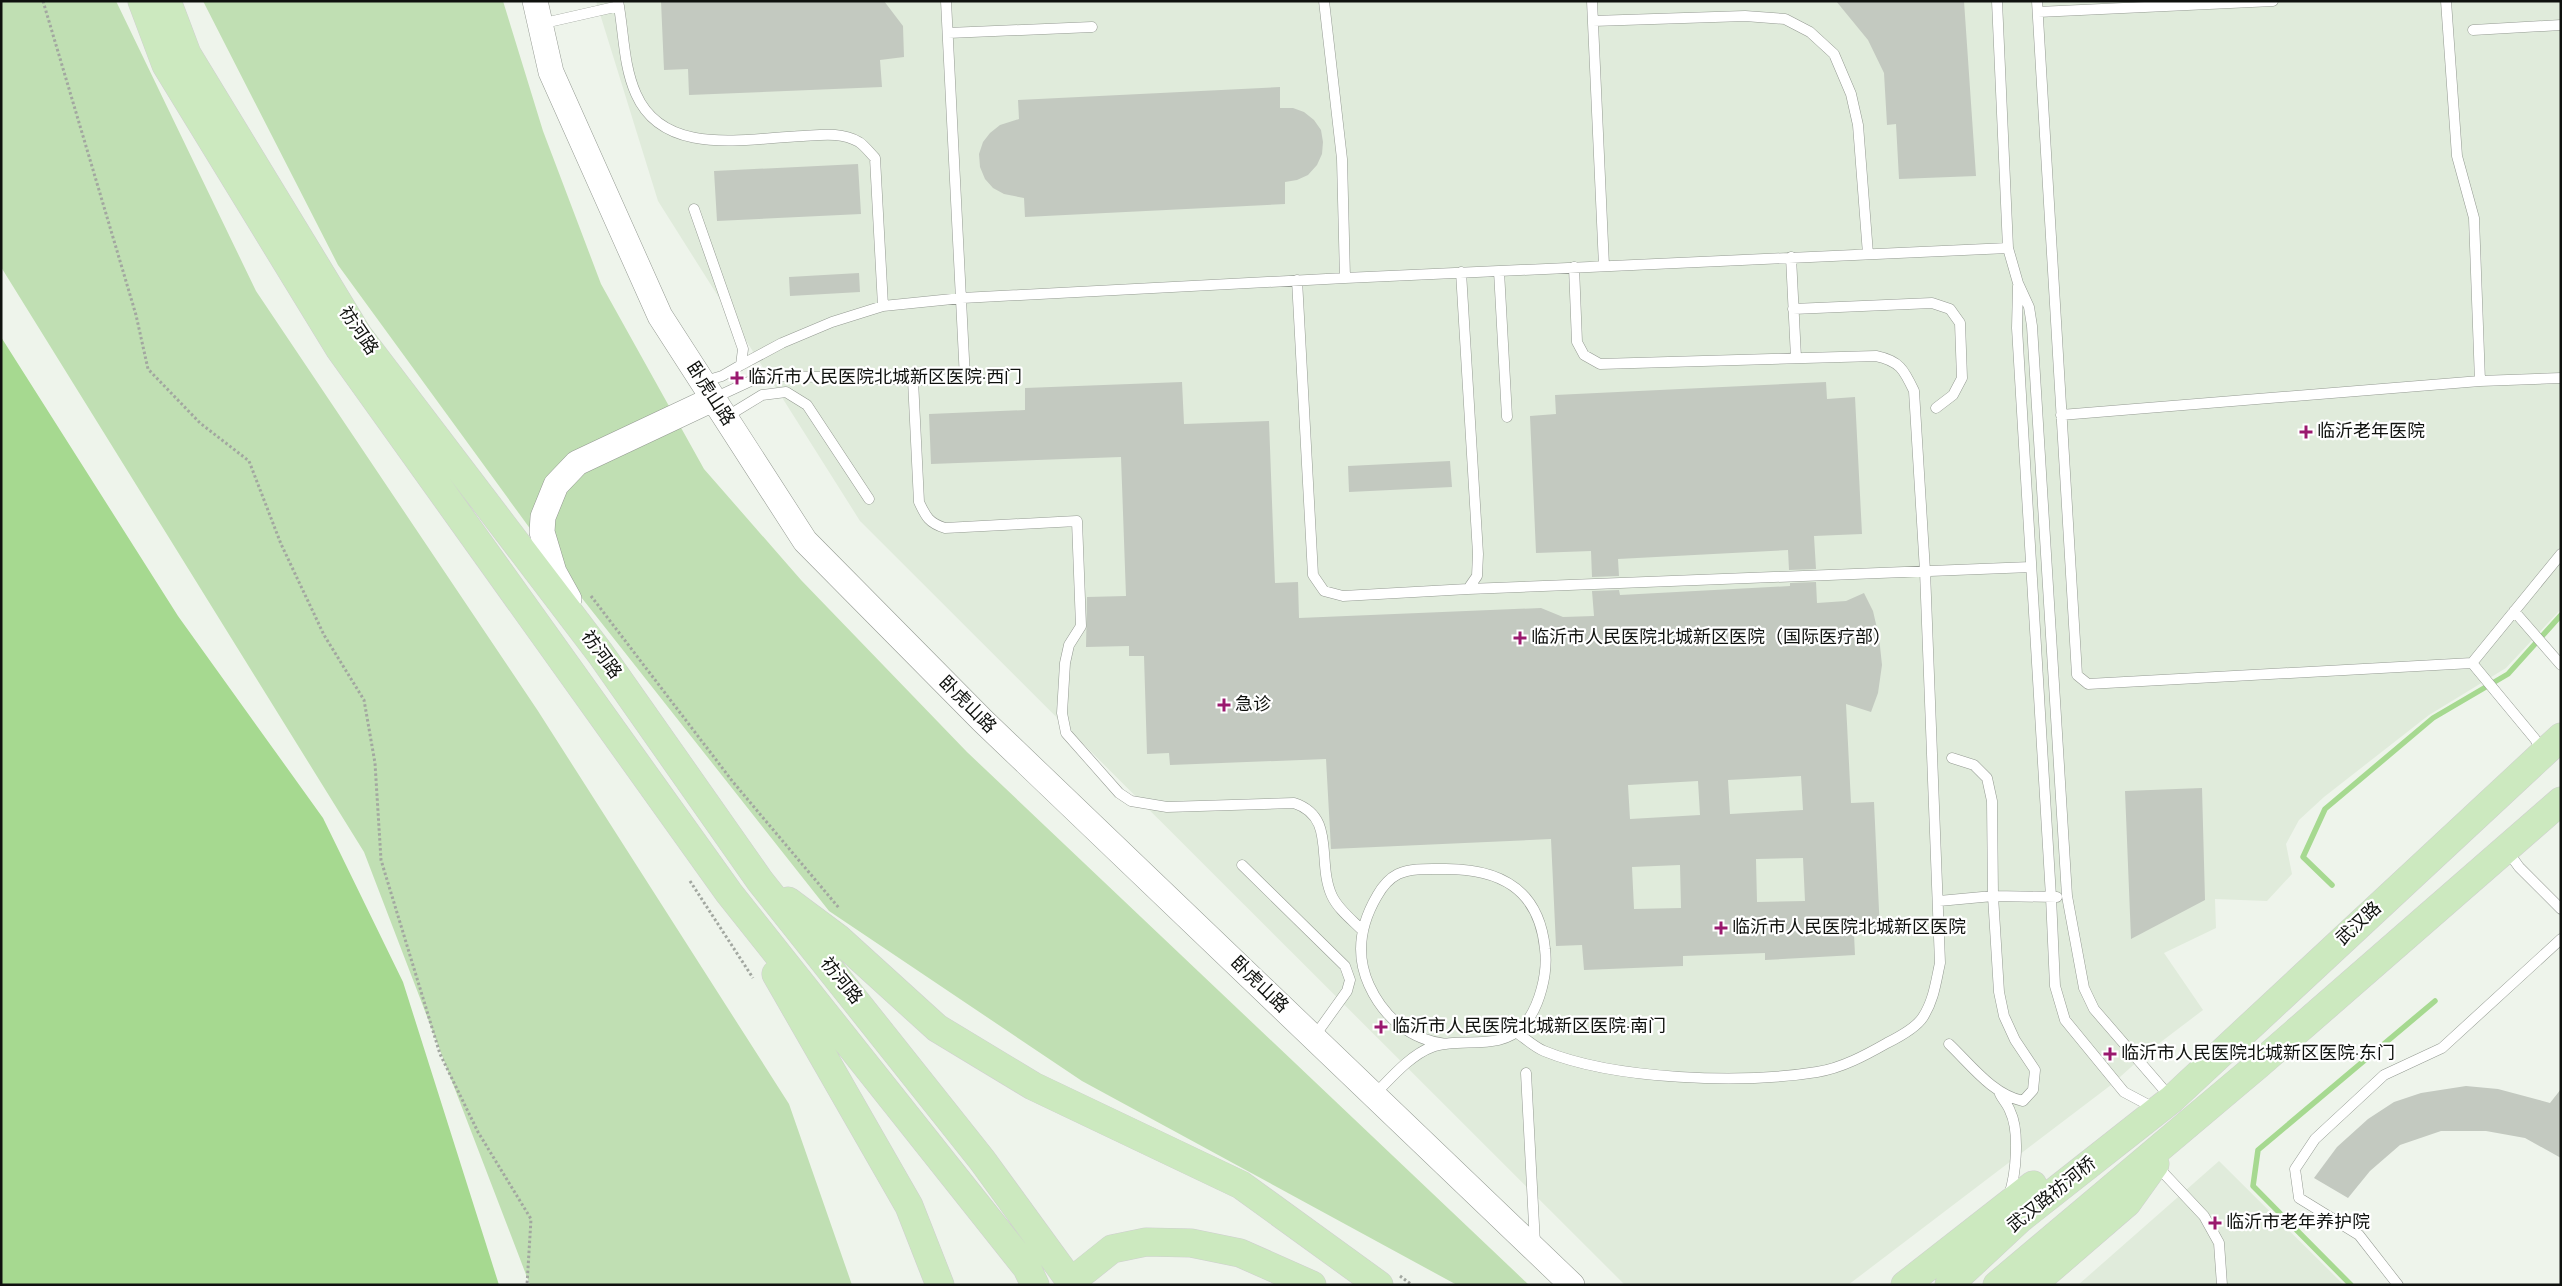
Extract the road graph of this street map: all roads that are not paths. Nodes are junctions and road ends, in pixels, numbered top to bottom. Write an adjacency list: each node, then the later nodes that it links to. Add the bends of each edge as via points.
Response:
1 (142, 1): 56 (main road, 祊河路, via 166,65 339,348)
2 (167, 1): 47 (main road, 祊河路, via 187,54 358,335)
3 (946, 1): 17 (lane)
4 (1324, 1): 26 (lane, via 1342,159)
5 (1592, 1): 13 (lane)
6 (1997, 1): 19 (lane)
7 (2038, 1): 11 (lane)
8 (2273, 1): 11 (lane)
9 (2446, 1): 36 (lane, via 2458,156 2474,218)
10 (619, 3): 12 (lane); 30 (lane, via 628,74 636,96 650,118 670,132 693,139 835,134 859,142 875,158)
11 (2038, 12): 39 (lane)
12 (538, 13): 37 (street, 卧虎山路, via 551,72 660,316)
13 (1593, 21): 20 (lane, via 1745,16 1785,19 1810,32 1834,54 1851,94 1858,125); 22 (lane)
14 (2561, 25): 16 (lane)
15 (1092, 27): 17 (lane)
16 (2473, 30)
17 (948, 33): 29 (lane)
18 (694, 209): 33 (lane, via 742,349)
19 (2008, 248): 20 (lane); 28 (lane)
20 (1868, 254): 21 (lane)
21 (1791, 257): 22 (lane); 31 (lane)
22 (1604, 266): 23 (lane)
23 (1574, 267): 24 (lane); 32 (lane, via 1577,342 1584,355 1600,364)
24 (1499, 271): 25 (lane); 40 (lane)
25 (1460, 272): 26 (lane); 45 (lane, via 1478,554 1477,576)
26 (1345, 278): 27 (lane)
27 (1297, 280): 29 (lane); 45 (lane, via 1313,574 1324,591 1343,596)
28 (2018, 283): 43 (lane, via 2017,328); 58 (lane, via 2029,307 2032,326)
29 (962, 298): 30 (lane); 35 (lane, via 965,379)
30 (883, 306): 33 (lane, via 832,322)
31 (1793, 309): 32 (lane); 38 (lane, via 1932,303 1950,309 1960,323 1962,378 1953,395)
32 (1796, 358): 44 (lane, via 1876,356 1891,359 1904,371 1914,391)
33 (741, 365): 37 (lane, via 722,376)
34 (2561, 378): 36 (lane)
35 (913, 380): 37 (lane, via 787,376 756,379); 62 (lane, via 919,502 933,524 945,528 1077,521 1080,626 1069,645 1062,689 1066,733 1118,793 1132,801 1166,807 1294,803 1306,807 1316,817 1321,832 1325,875 1332,896)
36 (2480, 382): 39 (lane)
37 (714, 399): 41 (lane, via 786,392 807,405); 47 (street, via 577,463 556,485 543,517 542,532 554,572); 65 (street, 卧虎山路, via 805,541 983,721)
38 (1936, 408)
39 (2061, 415): 48 (lane, via 2077,675 2088,684)
40 (1507, 417)
41 (869, 499)
42 (2561, 554): 46 (lane)
43 (2031, 567): 44 (lane); 59 (lane)
44 (1925, 570): 45 (lane); 60 (lane)
45 (1468, 589)
46 (2514, 611): 48 (lane); 49 (lane)
47 (600, 653): 55 (main road, 祊河路)
48 (2472, 663): 50 (lane, via 2535,739)
49 (2561, 665)
50 (2552, 744): 71 (main road, 武汉路)
51 (1952, 758): 57 (lane, via 1974,765 1987,778 1992,801)
52 (2561, 801): 53 (main road)
53 (2506, 849): 61 (lane, via 2519,867); 72 (main road)
54 (1242, 865): 65 (lane, via 1345,966 1350,980 1347,991)
55 (760, 881): 76 (main road, 祊河路); 77 (main road, via 839,939 937,1028 1033,1086 1241,1185)
56 (729, 893): 78 (main road, via 909,1206); 79 (main road, 祊河路, via 1027,1268)
57 (1993, 896): 59 (lane); 60 (lane); 69 (lane, via 1999,992 2004,1016 2035,1070 2033,1090 2024,1101 2010,1098)
58 (2068, 896): 59 (lane); 71 (lane, via 2084,988 2094,1009)
59 (2051, 897): 71 (lane, via 2054,986 2065,1020 2124,1092)
60 (1938, 901): 64 (lane, via 1940,963 1934,992 1923,1018 1901,1036 1860,1058 1818,1072 1681,1077 1622,1072 1542,1051)
61 (2561, 909)
62 (1362, 930): 64 (lane, via 1368,911 1384,884 1398,874 1418,869 1470,868 1503,878 1520,891 1538,917 1546,963 1534,1011); 66 (lane, via 1363,972 1374,996 1394,1021 1415,1036 1428,1042)
63 (2561, 939): 87 (lane, via 2442,1048 2384,1074 2315,1139 2295,1169 2299,1198 2359,1235)
64 (1516, 1032): 66 (lane, via 1496,1041)
65 (1314, 1037): 70 (street, 卧虎山路)
66 (1446, 1044): 70 (lane, via 1420,1054)
67 (1949, 1044): 69 (lane)
68 (1526, 1073): 75 (lane)
69 (1996, 1089): 74 (lane, via 2011,1112 2015,1135)
70 (1374, 1095): 75 (street, 卧虎山路)
71 (2165, 1105): 74 (main road, 武汉路, via 2085,1144)
72 (2180, 1130): 73 (main road); 84 (main road, 武汉路祊河桥)
73 (2155, 1164): 85 (main road, via 2127,1203); 86 (lane, via 2204,1216 2218,1243)
74 (2013, 1213): 82 (main road); 83 (main road, 武汉路祊河桥)
75 (1536, 1250): 81 (street, 卧虎山路)
76 (1078, 1279): 80 (main road, via 1112,1248 1146,1242 1191,1243 1240,1253)
77 (1387, 1279)
78 (940, 1285)
79 (1035, 1285)
80 (1312, 1285)
81 (1572, 1285)
82 (1905, 1285)
83 (1949, 1285)
84 (1998, 1285)
85 (2032, 1285)
86 (2222, 1285)
87 (2398, 1285)

